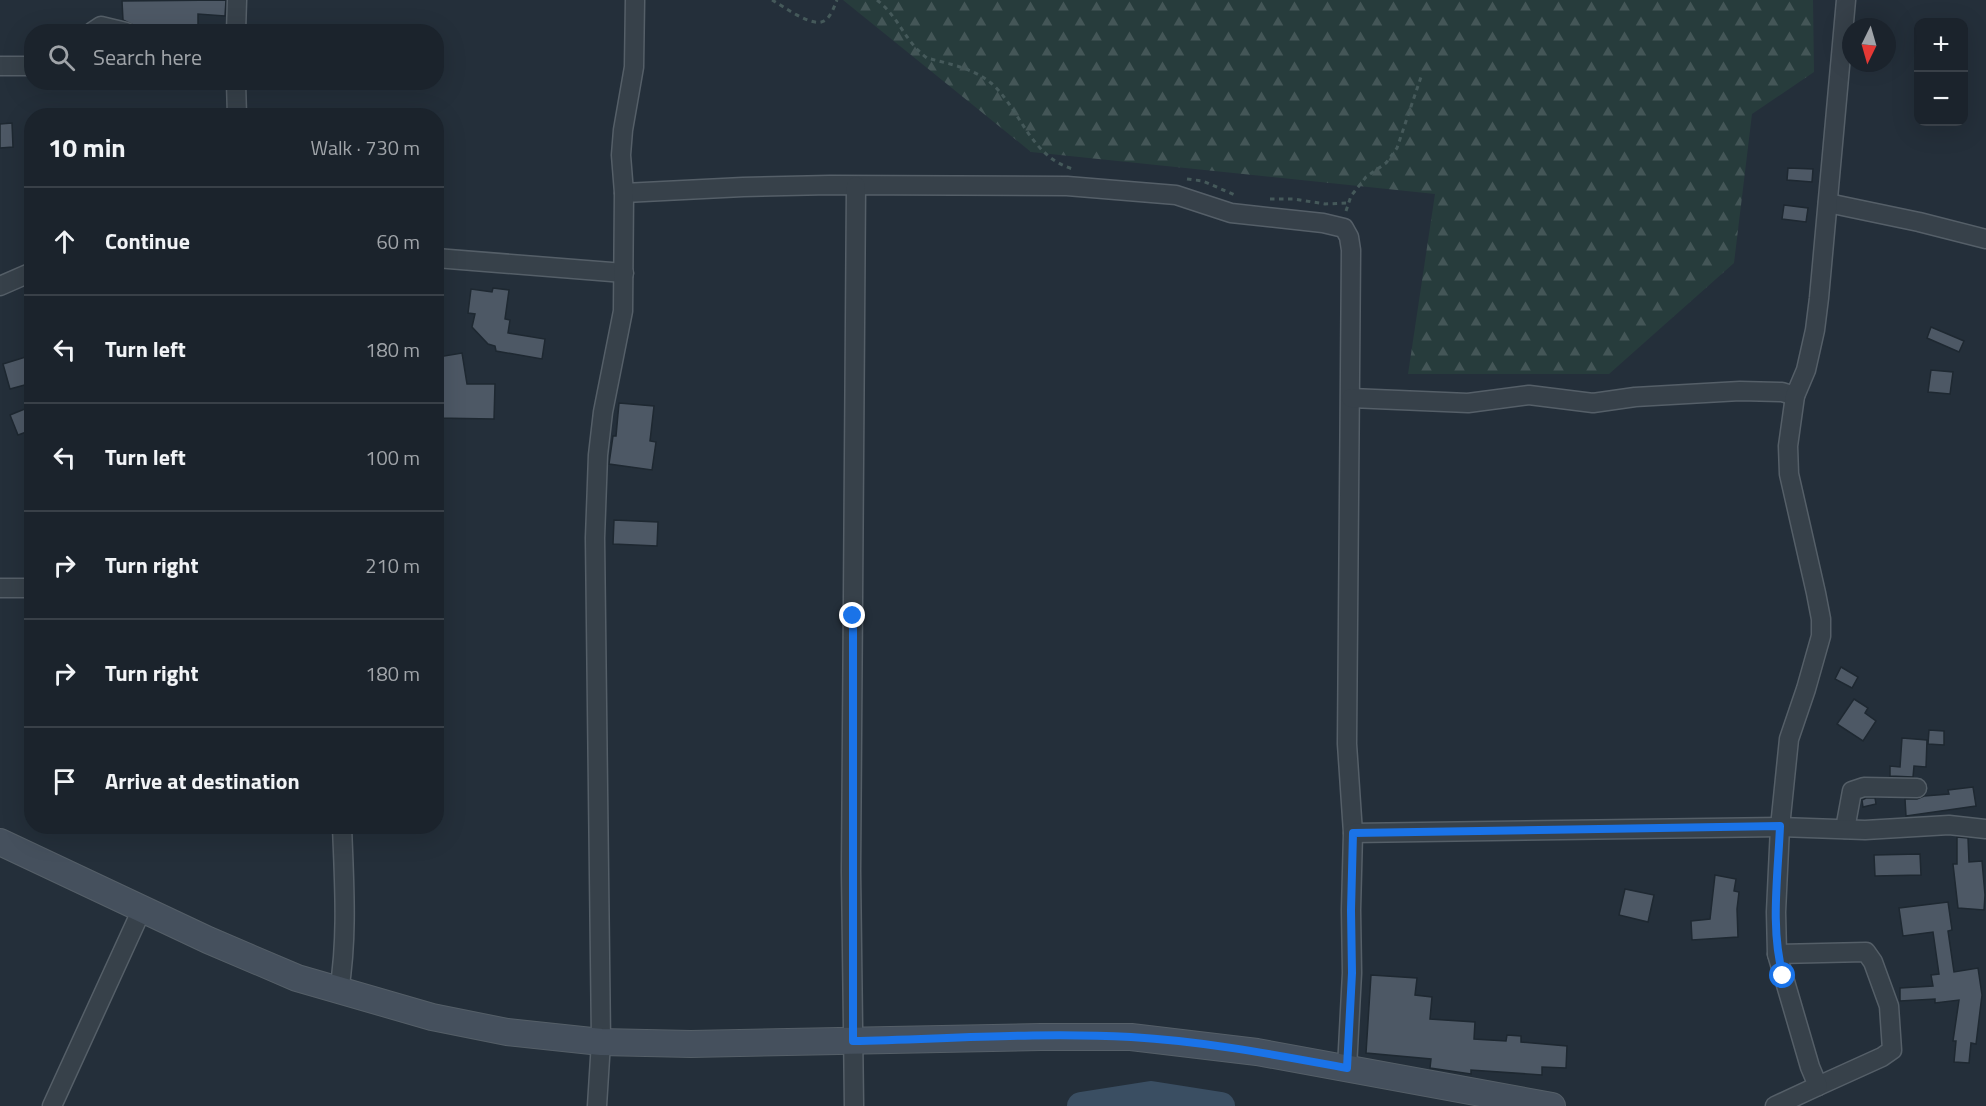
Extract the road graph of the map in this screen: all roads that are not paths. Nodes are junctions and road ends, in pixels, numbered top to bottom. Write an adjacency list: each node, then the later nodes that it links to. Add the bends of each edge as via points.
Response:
1 (237, 0): 4 (street)
2 (635, 0): 10 (street, via 634,67 621,155)
3 (1846, 0): 11 (street)
4 (236, 24)
5 (0, 66): 6 (street)
6 (24, 66)
7 (236, 90): 8 (street)
8 (237, 108)
9 (856, 186): 10 (street); 18 (street, via 1067,186 1146,192 1176,195 1231,213 1344,228 1351,250); 31 (street)
10 (624, 193): 14 (street)
11 (1828, 203): 12 (street); 17 (street, via 1815,330)
12 (1986, 239)
13 (444, 259): 14 (street)
14 (624, 273): 32 (street, via 623,311 598,455 595,538)
15 (24, 276): 16 (street)
16 (0, 286)
17 (1795, 396): 18 (street, via 1740,391 1635,397 1593,404 1529,395 1468,403); 22 (street, via 1788,434 1788,465 1816,593 1821,636 1789,739)
18 (1352, 398): 25 (street, via 1347,744)
19 (0, 588): 20 (street)
20 (24, 588)
21 (1917, 788): 23 (street, via 1863,787 1852,791)
22 (1780, 826): 23 (street); 25 (street); 29 (street)
23 (1845, 829): 24 (street, via 1949,825)
24 (1986, 829)
25 (1353, 833): 33 (street)
26 (342, 834): 30 (street, via 345,921)
27 (0, 842): 28 (street)
28 (142, 909): 30 (street, via 297,978); 35 (street)
29 (1777, 954): 34 (street); 34 (street, via 1866,952 1889,1006 1892,1050)
30 (339, 991): 32 (street, via 432,1017 507,1032)
31 (853, 1041): 32 (street); 33 (street, via 1131,1037 1257,1052); 37 (street)
32 (601, 1042): 36 (street)
33 (1347, 1068): 38 (street)
34 (1818, 1086): 39 (street)
35 (52, 1106)
36 (597, 1106)
37 (854, 1106)
38 (1552, 1106)
39 (1775, 1106)

